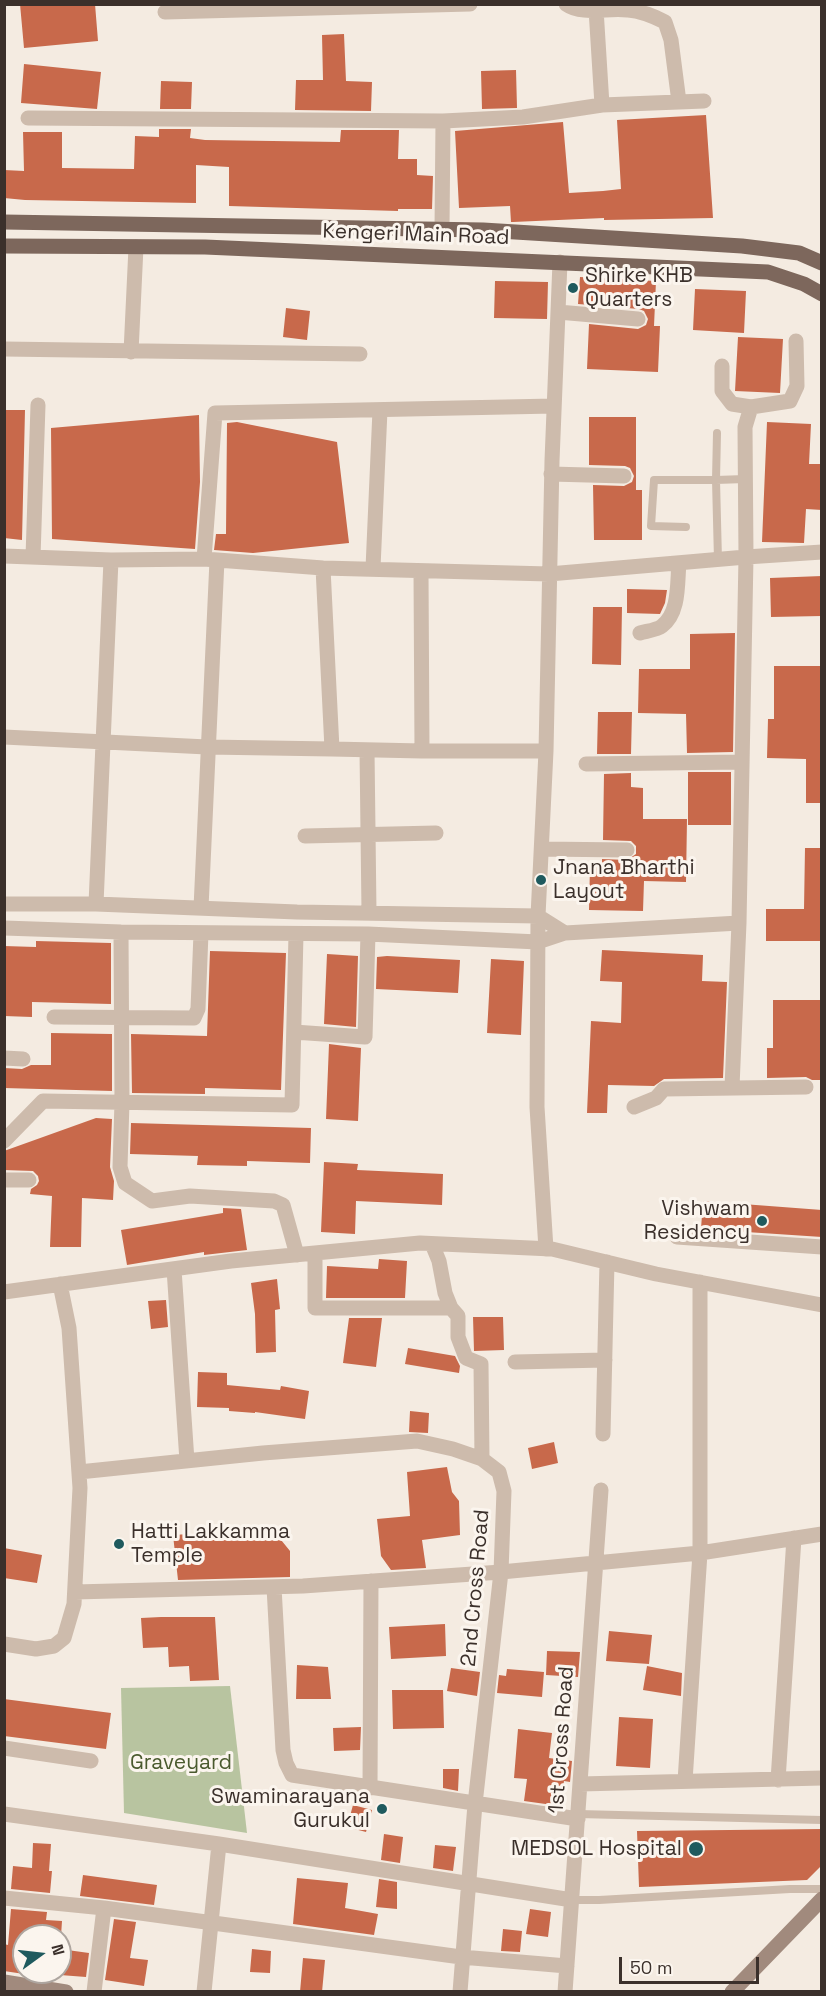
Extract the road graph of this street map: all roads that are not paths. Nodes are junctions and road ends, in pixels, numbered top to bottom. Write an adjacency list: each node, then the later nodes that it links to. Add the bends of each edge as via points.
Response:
1 (470, 4): 4 (street)
2 (566, 4): 3 (street, via 575,10)
3 (596, 9): 6 (street, via 650,14 665,22); 7 (street)
4 (165, 12)
5 (704, 101): 6 (street)
6 (679, 102): 7 (street)
7 (602, 105): 9 (street, via 523,117)
8 (28, 118): 9 (street)
9 (443, 121): 11 (street)
10 (4, 222): 11 (main road, Kengeri Main Road)
11 (442, 229): 15 (main road, Kengeri Main Road, via 742,246 799,253)
12 (4, 246): 13 (main road, Kengeri Main Road)
13 (136, 247): 14 (main road, Kengeri Main Road); 21 (street)
14 (560, 262): 16 (main road, Kengeri Main Road, via 768,272); 17 (street)
15 (822, 263)
16 (822, 294)
17 (558, 312): 18 (street); 25 (street)
18 (638, 319)
19 (796, 341): 26 (street, via 797,386 790,401)
20 (4, 349): 21 (street)
21 (131, 352): 22 (street)
22 (360, 354)
23 (722, 366): 26 (street, via 722,392 732,404)
24 (38, 405): 36 (street)
25 (554, 406): 27 (street); 29 (street)
26 (751, 407): 31 (street, via 745,427)
27 (380, 410): 39 (street, via 215,413); 43 (street)
28 (717, 433): 32 (lane)
29 (551, 474): 30 (street); 45 (street)
30 (624, 476)
31 (746, 479): 32 (lane); 37 (street)
32 (716, 480): 33 (lane, via 654,480 651,526); 40 (lane)
33 (686, 527)
34 (822, 552): 37 (street)
35 (4, 556): 36 (street)
36 (33, 557): 38 (street)
37 (746, 557): 40 (street); 54 (street)
38 (111, 560): 39 (street); 48 (street)
39 (210, 560): 42 (street); 49 (street)
40 (718, 560): 41 (street)
41 (679, 563): 45 (street); 46 (street, via 671,616 661,627)
42 (323, 568): 43 (street); 50 (street)
43 (373, 568): 44 (street)
44 (421, 572): 45 (street); 52 (street)
45 (549, 574): 53 (street)
46 (640, 633)
47 (4, 737): 48 (street)
48 (104, 742): 49 (street); 62 (street)
49 (207, 747): 50 (street); 63 (street)
50 (332, 749): 51 (street)
51 (367, 750): 52 (street); 56 (street)
52 (422, 751): 53 (street)
53 (546, 751): 59 (street)
54 (742, 762): 55 (street); 66 (street)
55 (586, 764)
56 (368, 833): 57 (street); 58 (street); 64 (street)
57 (436, 833)
58 (305, 836)
59 (542, 849): 60 (street); 65 (street)
60 (627, 850)
61 (4, 904): 62 (street)
62 (96, 904): 63 (street)
63 (201, 908): 64 (street)
64 (369, 912): 65 (street)
65 (538, 916): 70 (street); 73 (street)
66 (740, 923): 70 (street); 79 (street)
67 (4, 928): 68 (street)
68 (121, 932): 69 (street); 75 (street)
69 (201, 933): 71 (street); 75 (street, via 196,1016)
70 (565, 933): 73 (street)
71 (297, 934): 72 (street); 76 (street)
72 (368, 934): 73 (street); 76 (street, via 365,1038)
73 (538, 942): 89 (street, via 537,1107)
74 (54, 1017): 75 (street)
75 (120, 1018): 81 (street)
76 (294, 1032): 81 (street, via 291,1105)
77 (4, 1058): 78 (street)
78 (23, 1059)
79 (732, 1087): 80 (street); 82 (street, via 664,1089 656,1098)
80 (806, 1087)
81 (122, 1102): 83 (street, via 43,1101); 91 (street, via 120,1167 125,1182 152,1201 190,1196 274,1201 283,1205)
82 (634, 1107)
83 (4, 1141)
84 (4, 1180): 85 (street)
85 (29, 1180)
86 (677, 1237): 88 (street)
87 (432, 1244): 89 (street); 90 (street); 98 (street)
88 (822, 1247)
89 (546, 1249): 92 (street)
90 (315, 1253): 91 (street); 98 (street, via 315,1308)
91 (297, 1255): 93 (street)
92 (607, 1262): 94 (street); 99 (street)
93 (174, 1269): 95 (street); 103 (street)
94 (700, 1282): 97 (street); 108 (street)
95 (60, 1284): 96 (street); 104 (street, via 69,1328)
96 (4, 1292)
97 (822, 1305)
98 (451, 1308): 102 (street, via 458,1316 458,1337 466,1359 481,1364)
99 (604, 1360): 100 (street); 101 (street)
100 (515, 1362)
101 (603, 1434)
102 (482, 1459): 103 (street, 2nd Cross Road, via 417,1441); 110 (street, 2nd Cross Road, via 499,1472 504,1491)
103 (187, 1461): 104 (street, 2nd Cross Road)
104 (79, 1472): 113 (street)
105 (601, 1490): 109 (street, 1st Cross Road)
106 (822, 1534): 107 (street)
107 (794, 1538): 108 (street); 118 (street)
108 (700, 1554): 109 (street); 119 (street)
109 (596, 1564): 110 (street); 120 (street, 1st Cross Road)
110 (501, 1572): 111 (street); 122 (street, 2nd Cross Road)
111 (371, 1581): 112 (street); 121 (street)
112 (274, 1587): 113 (street); 121 (street, via 283,1750 292,1775)
113 (75, 1592): 114 (street, via 64,1638 54,1646 36,1649)
114 (4, 1644)
115 (4, 1748): 116 (street)
116 (91, 1761)
117 (822, 1778): 118 (street)
118 (778, 1780): 119 (street)
119 (685, 1781): 120 (street)
120 (580, 1784): 124 (street, 1st Cross Road)
121 (370, 1788): 122 (street)
122 (475, 1804): 124 (street); 127 (street, 2nd Cross Road)
123 (4, 1814): 126 (street)
124 (578, 1816): 125 (lane); 131 (street, 1st Cross Road)
125 (822, 1820)
126 (219, 1844): 127 (street); 133 (street)
127 (468, 1884): 131 (street); 134 (street, 2nd Cross Road)
128 (822, 1890): 131 (lane)
129 (4, 1898): 132 (street)
130 (822, 1899): 142 (street)
131 (572, 1900): 135 (street, 1st Cross Road)
132 (104, 1908): 133 (street); 138 (street)
133 (211, 1923): 134 (street); 139 (street)
134 (461, 1957): 135 (street); 140 (street, 2nd Cross Road)
135 (567, 1966): 141 (street, 1st Cross Road)
136 (4, 1982): 137 (street)
137 (66, 1992)
138 (94, 1992)
139 (204, 1992)
140 (460, 1992)
141 (565, 1992)
142 (732, 1992)

